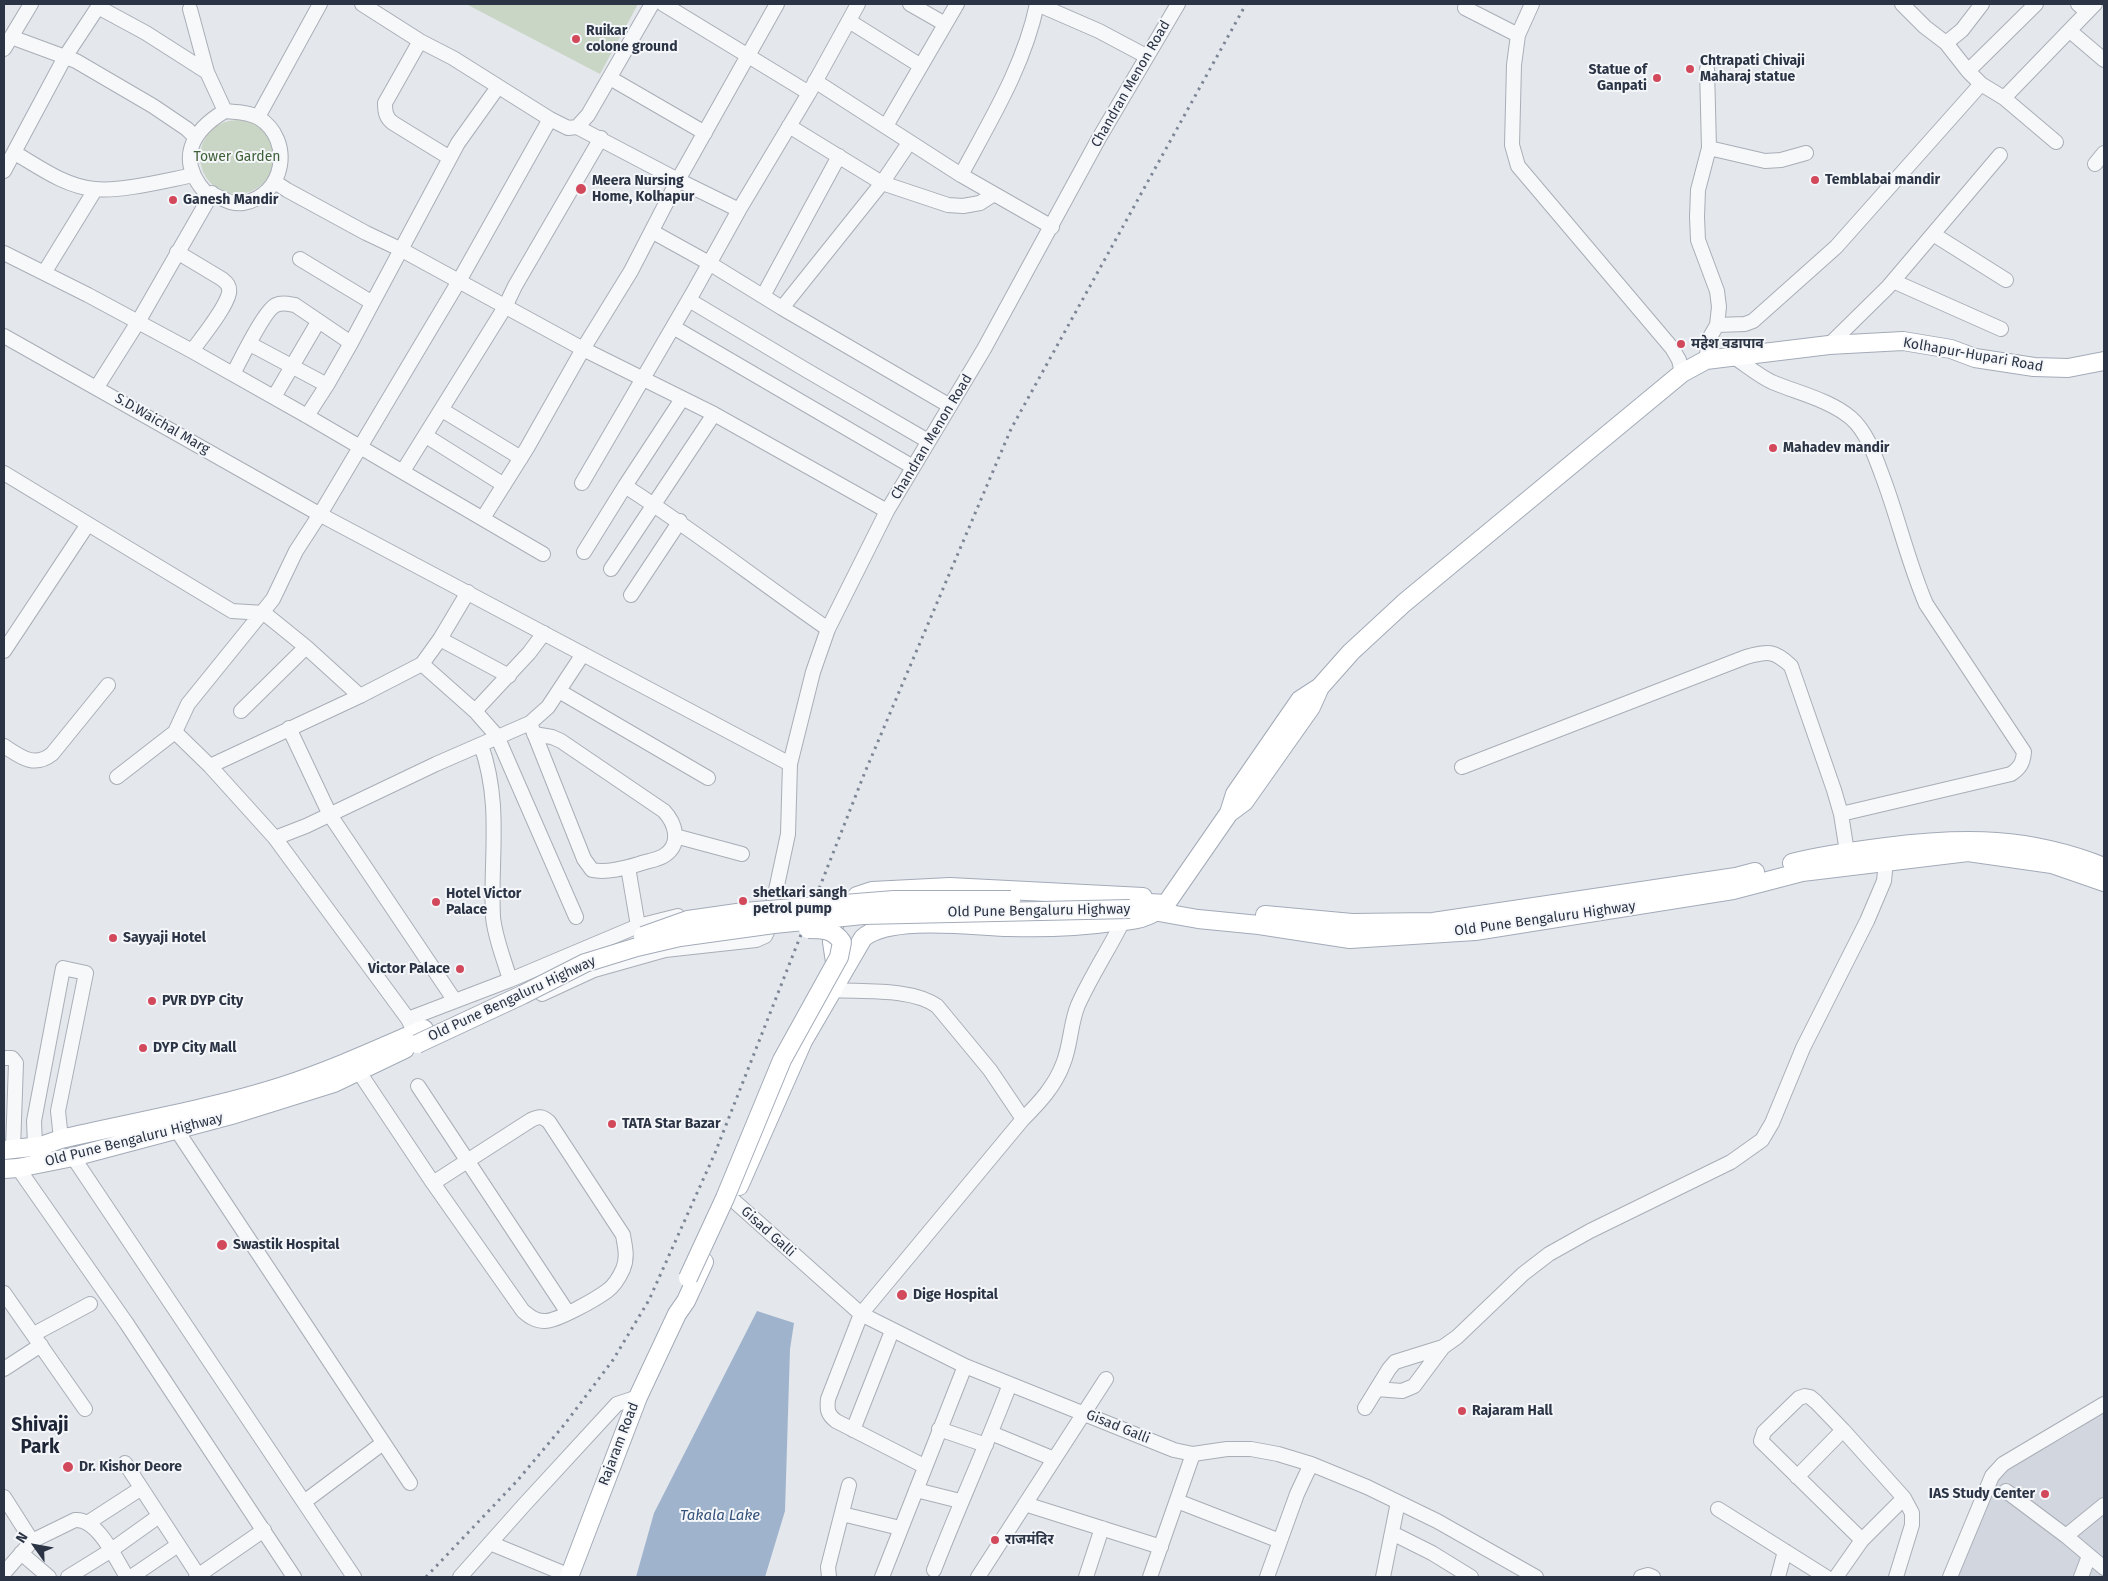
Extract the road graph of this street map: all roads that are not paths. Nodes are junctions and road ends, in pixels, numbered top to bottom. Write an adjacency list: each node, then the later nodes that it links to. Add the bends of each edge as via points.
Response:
1 (31, 4): 25 (street)
2 (320, 4): 41 (street)
3 (362, 4): 24 (street)
4 (652, 4): 35 (street)
5 (664, 4): 27 (street)
6 (776, 4): 27 (street)
7 (858, 4): 20 (street)
8 (910, 4): 21 (street)
9 (957, 4): 21 (street)
10 (1037, 4): 28 (street); 61 (street, via 1023,57)
11 (1178, 4): 28 (street, Chandran Menon Road)
12 (1532, 4): 23 (street)
13 (1902, 4): 26 (street)
14 (1982, 4): 26 (street, via 1962,30)
15 (2036, 4): 33 (street)
16 (99, 5): 29 (street); 34 (street)
17 (190, 5): 34 (street)
18 (1464, 5): 23 (street)
19 (2087, 6): 22 (street)
20 (848, 21): 31 (street); 38 (street)
21 (945, 24): 31 (street)
22 (2070, 31): 30 (street); 39 (street)
23 (1518, 35): 100 (street, via 1512,94 1512,145 1518,166 1672,348)
24 (420, 41): 37 (street); 57 (street, via 385,103 385,112 392,123)
25 (7, 43): 29 (street)
26 (1946, 43): 33 (street)
27 (748, 55): 38 (street); 46 (street)
28 (1146, 56): 69 (street, Chandran Menon Road)
29 (65, 57): 47 (street, via 153,106); 52 (street)
30 (2104, 60)
31 (921, 66): 44 (street)
32 (1707, 69): 51 (street)
33 (1968, 71): 36 (street)
34 (207, 72): 40 (street)
35 (610, 78): 45 (street); 46 (street)
36 (1981, 84): 39 (street); 88 (street, via 1836,247 1754,321)
37 (498, 86): 42 (street); 57 (street)
38 (812, 87): 43 (street); 44 (street)
39 (2004, 98): 50 (street)
40 (225, 111): 41 (street); 47 (street, via 202,127)
41 (258, 117): 63 (street, via 270,127 280,146 281,168)
42 (550, 119): 45 (street, via 568,128); 79 (street)
43 (789, 126): 56 (street); 68 (street)
44 (886, 126): 49 (street)
45 (577, 127): 48 (street)
46 (705, 133): 62 (street)
47 (195, 137): 60 (street, via 190,162)
48 (601, 138): 62 (street); 84 (street)
49 (909, 142): 61 (street); 64 (street)
50 (2056, 142)
51 (1709, 148): 53 (street, via 1765,161); 88 (street, via 1698,190 1696,217 1698,240 1717,290)
52 (15, 153): 59 (street); 65 (street, via 61,179)
53 (1806, 153)
54 (2104, 153): 58 (street)
55 (2000, 154): 71 (street)
56 (839, 156): 64 (street); 81 (street)
57 (450, 158): 72 (street)
58 (2095, 164)
59 (4, 171)
60 (194, 175): 65 (street); 66 (street, via 206,193)
61 (961, 175): 67 (street)
62 (678, 180): 68 (street); 70 (street)
63 (275, 182): 66 (street, via 260,196 242,203 228,203); 72 (street)
64 (882, 183): 67 (street, via 963,206 980,203); 85 (street)
65 (96, 190): 77 (street)
66 (212, 194): 73 (street)
67 (994, 194): 69 (street)
68 (739, 210): 76 (street)
69 (1052, 227): 107 (street, Chandran Menon Road)
70 (653, 232): 76 (street); 95 (street)
71 (1933, 234): 78 (street); 80 (street)
72 (402, 250): 79 (street); 83 (street)
73 (177, 252): 86 (street); 96 (street, via 222,279 230,291 226,302)
74 (4, 253): 77 (street)
75 (300, 259): 83 (street)
76 (709, 263): 81 (street); 82 (street)
77 (44, 273): 86 (street)
78 (2006, 280)
79 (459, 281): 84 (street); 113 (street)
80 (1893, 281): 90 (street); 94 (street)
81 (763, 296): 85 (street)
82 (689, 300): 89 (street); 112 (street)
83 (371, 302): 92 (street)
84 (505, 307): 95 (street); 108 (street)
85 (782, 308): 107 (street)
86 (138, 322): 96 (street); 104 (street)
87 (318, 322): 92 (street); 93 (street, via 295,306 286,303 274,305); 99 (street)
88 (1717, 325): 97 (street, via 1710,337)
89 (673, 327): 102 (street); 115 (street)
90 (2001, 329)
91 (4, 336): 104 (street, S.D.Waichal Marg)
92 (351, 343): 103 (street)
93 (250, 344): 99 (street); 101 (street)
94 (1829, 345): 97 (main road, Kolhapur-Hupari Road); 98 (main road, Kolhapur-Hupari Road, via 1904,341 2034,368 2068,368)
95 (583, 349): 102 (street); 114 (street)
96 (192, 351): 101 (street)
97 (1721, 358): 100 (main road); 157 (street, via 1832,406 1860,428 1893,505 1926,604 2024,752 2024,761 2011,774)
98 (2104, 361)
99 (291, 367): 103 (street); 105 (street)
100 (1682, 373): 168 (main road, via 1404,603 1351,652 1320,687 1311,707 1244,802 1228,813)
101 (233, 374): 105 (street)
102 (642, 380): 106 (street); 118 (street)
103 (327, 385): 110 (street)
104 (97, 387): 123 (street, S.D.Waichal Marg)
105 (274, 397): 110 (street)
106 (682, 399): 109 (street); 120 (street)
107 (950, 406): 112 (street, Chandran Menon Road)
108 (442, 410): 111 (street); 114 (street)
109 (714, 414): 121 (street); 122 (street)
110 (307, 416): 113 (street)
111 (426, 436): 116 (street); 119 (street)
112 (928, 441): 115 (street, Chandran Menon Road)
113 (360, 447): 116 (street); 123 (street)
114 (521, 458): 119 (street)
115 (913, 467): 122 (street, Chandran Menon Road)
116 (403, 472): 124 (street)
117 (4, 474): 126 (street)
118 (582, 483)
119 (504, 485): 124 (street)
120 (626, 486): 121 (street); 127 (street)
121 (654, 505): 125 (street); 129 (street)
122 (887, 512): 133 (street, Chandran Menon Road)
123 (319, 514): 130 (street, S.D.Waichal Marg); 132 (street)
124 (483, 518): 128 (street)
125 (680, 521): 131 (street); 133 (street)
126 (88, 524): 132 (street, via 232,611); 137 (street)
127 (584, 552)
128 (543, 554)
129 (611, 569)
130 (468, 592): 134 (street, S.D.Waichal Marg); 135 (street)
131 (631, 596)
132 (264, 613): 136 (street); 148 (street, via 248,627 188,704)
133 (828, 629): 152 (street, Chandran Menon Road, via 813,672)
134 (544, 633): 138 (street, S.D.Waichal Marg); 140 (street)
135 (440, 640): 139 (street); 140 (street)
136 (306, 647): 143 (street); 144 (street)
137 (4, 651)
138 (583, 654): 142 (street); 152 (street, S.D.Waichal Marg)
139 (422, 664): 143 (street); 145 (street)
140 (508, 676): 145 (street)
141 (108, 685): 151 (street, via 45,759 37,762 28,760)
142 (559, 692): 147 (street); 156 (street)
143 (360, 696): 146 (street)
144 (241, 711)
145 (475, 711): 149 (street)
146 (289, 728): 153 (street); 158 (street)
147 (532, 728): 149 (street); 159 (street, via 561,741 664,811 672,819); 164 (street, via 588,866 598,871)
148 (175, 732): 153 (street); 155 (street)
149 (497, 736): 150 (street); 170 (street)
150 (481, 745): 158 (street); 173 (street, via 495,816 493,918)
151 (4, 746)
152 (790, 764): 167 (street, Chandran Menon Road, via 788,834)
153 (210, 766): 160 (street)
154 (1462, 766): 157 (street, via 1746,657 1772,653 1791,666)
155 (117, 777)
156 (708, 778)
157 (1841, 814): 161 (street)
158 (330, 815): 160 (street); 175 (street)
159 (675, 836): 162 (street); 164 (street, via 671,850 664,856)
160 (275, 838): 176 (street)
161 (1847, 852): 165 (main road, Old Pune Bengaluru Highway, via 1974,840 2018,843 2074,855); 168 (main road, Old Pune Bengaluru Highway, via 1736,877 1433,922 1352,923)
162 (742, 854)
163 (1886, 862): 166 (main road, Old Pune Bengaluru Highway, via 1975,853 2052,864); 168 (main road, Old Pune Bengaluru Highway, via 1802,872 1733,890 1475,931 1350,939 1198,919); 197 (street, via 1884,881 1877,898 1762,1140 1731,1162 1549,1254 1523,1274 1458,1338)
164 (628, 867): 172 (street)
165 (2104, 867)
166 (2104, 882)
167 (773, 901): 172 (street, via 693,912); 176 (street, Chandran Menon Road, via 767,932 761,938 665,950 594,970 456,1033 426,1043)
168 (1161, 908): 169 (main road, Old Pune Bengaluru Highway); 174 (main road, via 1146,897 1032,890 950,887 872,891 857,896 834,924 832,942)
169 (1128, 911): 171 (main road, Old Pune Bengaluru Highway, bridge, via 863,915); 174 (main road, via 1080,927 941,923 882,927 863,938); 176 (main road, Old Pune Bengaluru Highway, bridge, via 939,899 744,912 688,920 585,954); 180 (street, via 1078,1006 1064,1064 1040,1102)
170 (576, 917)
171 (774, 924): 176 (main road, Old Pune Bengaluru Highway, bridge, via 680,937 637,947 585,963); 193 (main road, bridge, via 788,929 829,930 842,942 839,957 782,1060 679,1298)
172 (638, 926): 173 (street)
173 (510, 980): 175 (street)
174 (836, 985): 180 (street, via 908,995 938,1006 990,1070); 189 (main road, via 803,1041)
175 (455, 1000): 176 (street)
176 (416, 1031): 178 (main road, Old Pune Bengaluru Highway)
177 (4, 1058): 184 (street, via 12,1058 16,1063)
178 (355, 1066): 181 (main road, Old Pune Bengaluru Highway, via 334,1083); 182 (main road, Old Pune Bengaluru Highway, via 231,1100); 188 (street)
179 (418, 1086): 186 (street)
180 (1023, 1119): 194 (street)
181 (176, 1129): 185 (main road, Old Pune Bengaluru Highway); 212 (street)
182 (61, 1139): 183 (main road, Old Pune Bengaluru Highway); 183 (street, via 58,1111 86,973 62,968 34,1121)
183 (35, 1146): 184 (main road, Old Pune Bengaluru Highway)
184 (8, 1150)
185 (73, 1157): 187 (main road, Old Pune Bengaluru Highway); 228 (street)
186 (467, 1162): 188 (street); 192 (street); 192 (street, via 538,1116 549,1122 622,1235 626,1253 616,1282 606,1292)
187 (11, 1168): 238 (street, via 127,1324)
188 (433, 1183): 192 (street, via 523,1311 544,1322)
189 (733, 1200): 193 (main road); 194 (street, Gisad Galli)
190 (4, 1293): 196 (street)
191 (90, 1304): 196 (street)
192 (568, 1313)
193 (677, 1314): 203 (main road, Rajaram Road)
194 (861, 1314): 195 (street, Gisad Galli); 209 (street, via 827,1409 830,1416)
195 (892, 1331): 198 (street, Gisad Galli); 209 (street)
196 (37, 1340): 199 (street); 206 (street)
197 (1443, 1347): 202 (street, via 1395,1362); 202 (street, via 1414,1386 1402,1391)
198 (965, 1366): 201 (street, Gisad Galli); 208 (street)
199 (4, 1369)
200 (1106, 1379): 207 (street)
201 (1010, 1384): 207 (street, Gisad Galli); 211 (street)
202 (1377, 1389): 205 (street)
203 (638, 1396): 244 (street, via 617,1404); 256 (main road, Rajaram Road)
204 (2104, 1404): 277 (street, via 2003,1464 1992,1476)
205 (1365, 1408)
206 (84, 1409)
207 (1083, 1413): 213 (street, Gisad Galli, via 1156,1443); 214 (street)
208 (940, 1429): 211 (street); 217 (street)
209 (853, 1430): 217 (street)
210 (1843, 1430): 218 (street); 218 (street, via 1816,1402 1805,1396 1764,1432 1761,1441); 225 (street)
211 (988, 1439): 214 (street); 226 (street)
212 (383, 1443): 219 (street); 228 (street)
213 (1193, 1454): 216 (street, Gisad Galli, via 1251,1449); 227 (street)
214 (1054, 1459): 230 (street)
215 (125, 1463): 221 (street)
216 (1310, 1464): 229 (street, Gisad Galli); 243 (street)
217 (924, 1466): 222 (street)
218 (1797, 1477): 241 (street)
219 (410, 1483)
220 (849, 1485): 233 (street)
221 (140, 1489): 234 (street); 235 (street)
222 (916, 1490): 226 (street); 236 (street)
223 (2006, 1491): 240 (street)
224 (4, 1497): 242 (street)
225 (1904, 1498): 241 (street); 276 (street, via 1912,1513 1912,1525)
226 (960, 1501): 252 (street)
227 (1177, 1501): 243 (street); 246 (street)
228 (304, 1502): 260 (street)
229 (1398, 1502): 239 (street); 270 (street, Gisad Galli, via 1466,1535)
230 (1025, 1504): 237 (street); 264 (street)
231 (2104, 1505): 240 (street)
232 (1718, 1509): 248 (street)
233 (842, 1514): 236 (street); 262 (street, via 828,1567)
234 (158, 1516): 245 (street); 247 (street)
235 (89, 1522): 242 (street, via 75,1520); 247 (street)
236 (900, 1528): 263 (street)
237 (1102, 1528): 246 (street); 265 (street)
238 (264, 1530): 255 (street); 259 (street)
239 (1392, 1533): 268 (street); 269 (street)
240 (2066, 1536): 250 (street)
241 (1862, 1540): 275 (street)
242 (32, 1541): 249 (street)
243 (1280, 1541): 267 (street)
244 (490, 1543): 256 (street); 261 (street)
245 (178, 1545): 254 (street); 255 (street)
246 (1161, 1547): 266 (street)
247 (110, 1551): 254 (street); 258 (street)
248 (1785, 1551): 273 (street); 274 (street)
249 (21, 1552): 253 (street); 257 (street)
250 (2089, 1556): 251 (street); 278 (street)
251 (2104, 1568)
252 (934, 1570)
253 (4, 1573)
254 (125, 1576)
255 (197, 1576)
256 (570, 1576)
257 (50, 1577)
258 (68, 1577)
259 (294, 1577)
260 (354, 1577)
261 (460, 1577)
262 (829, 1577)
263 (882, 1577)
264 (978, 1577)
265 (1086, 1577)
266 (1150, 1577)
267 (1267, 1577)
268 (1383, 1577)
269 (1471, 1577)
270 (1536, 1577)
271 (1641, 1577): 272 (street)
272 (1653, 1577)
273 (1778, 1577)
274 (1826, 1577)
275 (1836, 1577)
276 (1896, 1577)
277 (1950, 1577)
278 (2080, 1577)

